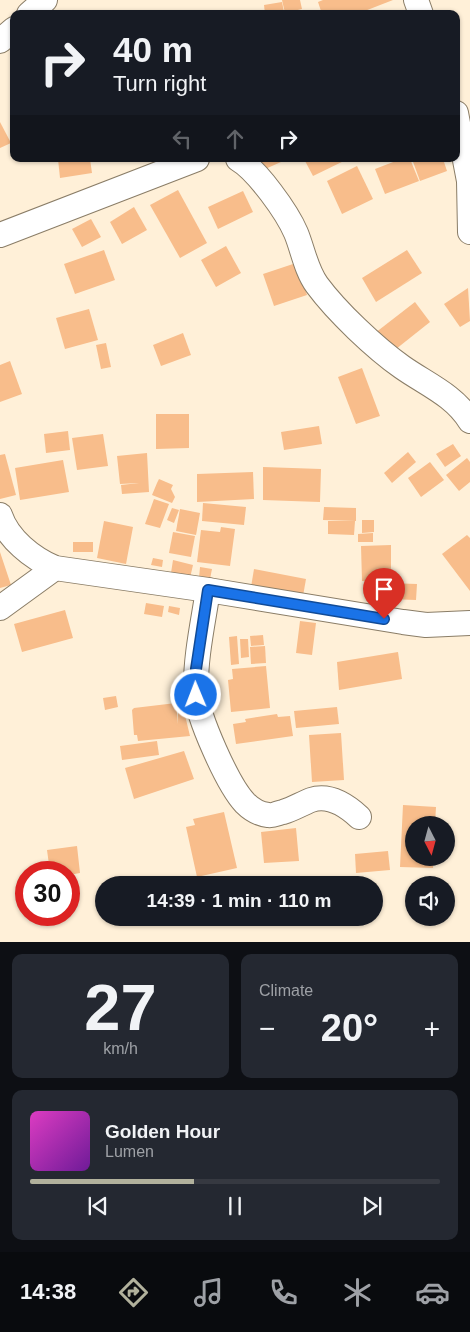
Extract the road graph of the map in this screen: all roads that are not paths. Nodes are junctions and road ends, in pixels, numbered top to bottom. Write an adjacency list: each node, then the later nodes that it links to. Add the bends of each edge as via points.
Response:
1 (45, 0): 2 (street)
2 (34, 10)
3 (10, 32): 4 (street)
4 (0, 41)
5 (460, 134): 8 (street, via 469,180)
6 (189, 162): 9 (street)
7 (242, 162): 10 (street, via 254,171 295,230 310,274 318,286 380,349)
8 (470, 232)
9 (0, 234)
10 (468, 414)
11 (0, 515): 12 (street, via 5,528 32,556)
12 (55, 568): 13 (street); 14 (street)
13 (208, 590): 15 (street, via 426,625); 16 (street, via 196,669 196,695 213,744 234,789 245,804 269,816 321,798 345,804)
14 (0, 608)
15 (470, 623)
16 (359, 816)

